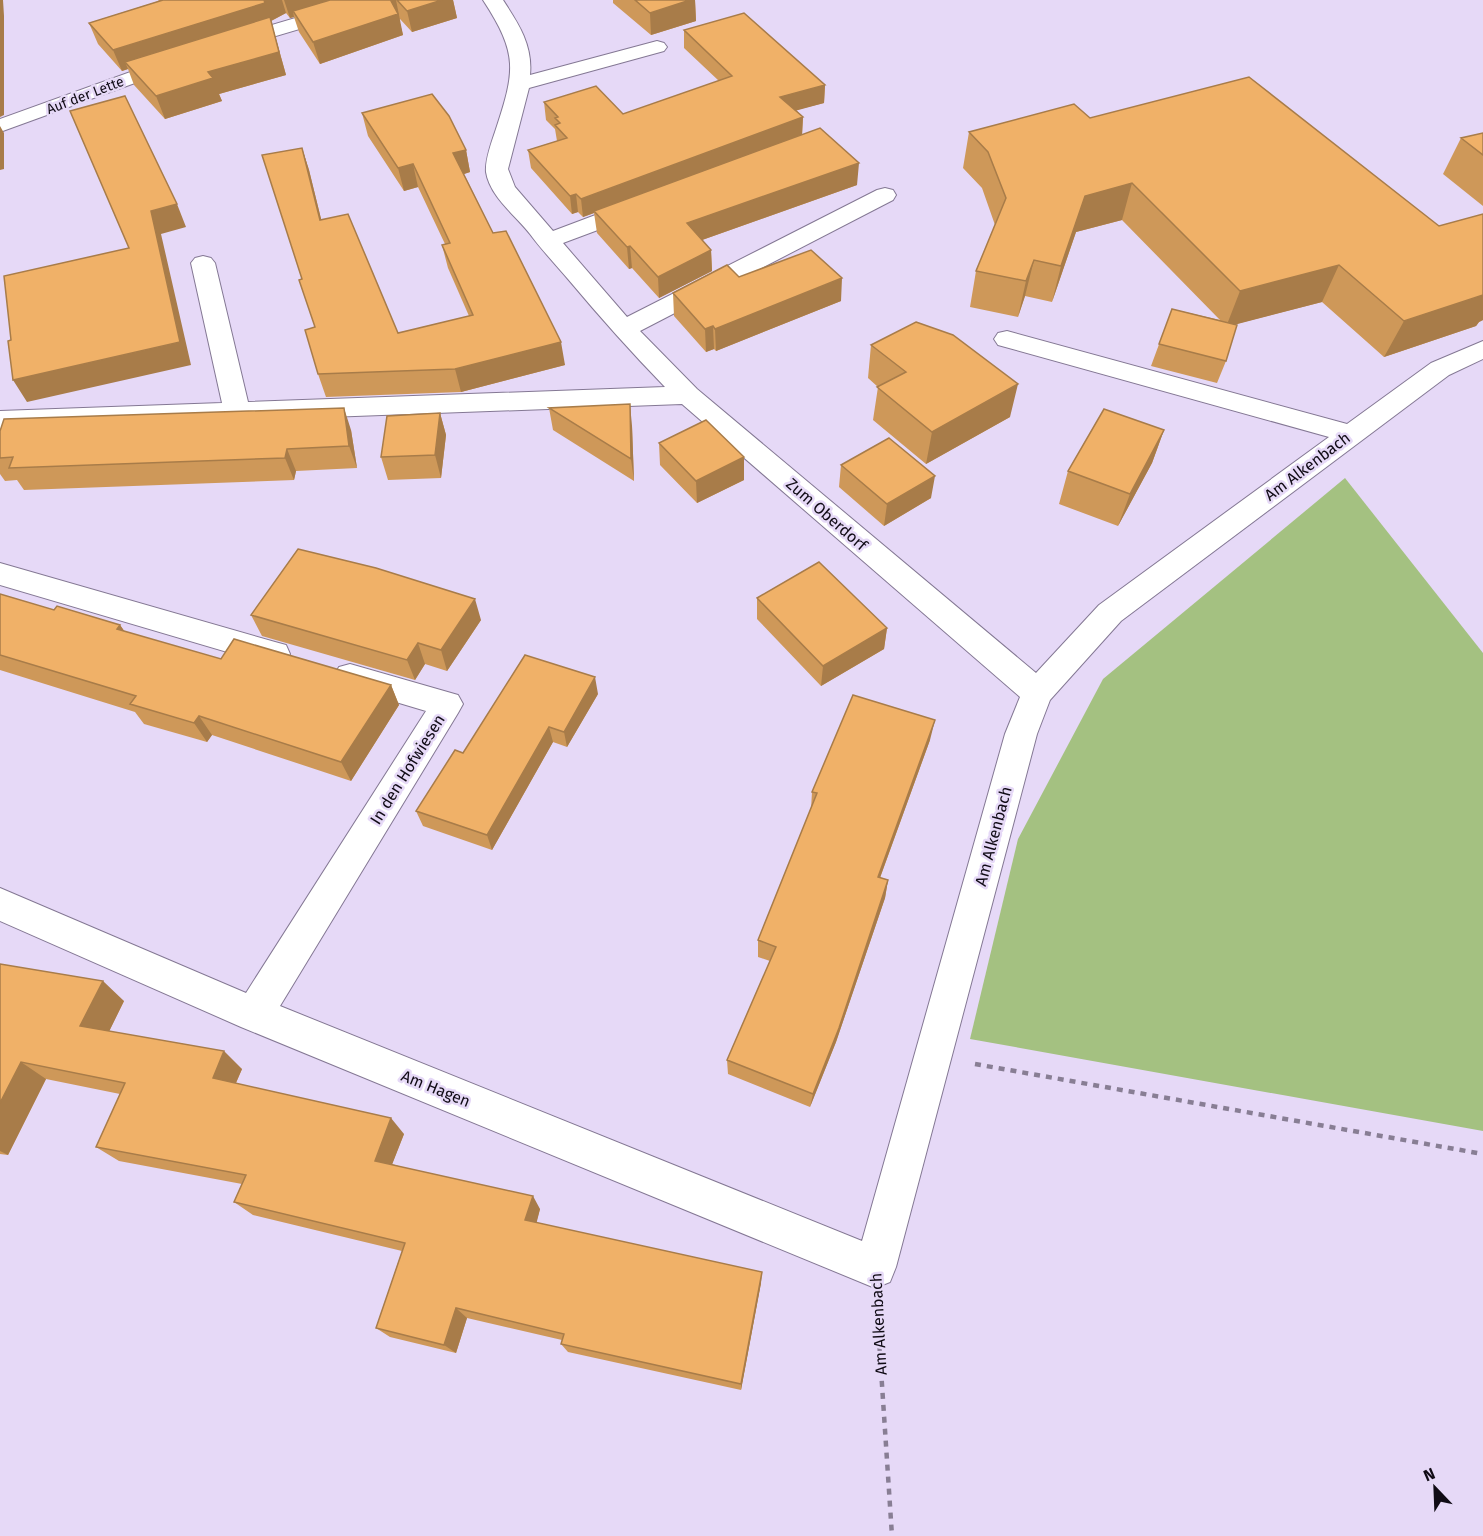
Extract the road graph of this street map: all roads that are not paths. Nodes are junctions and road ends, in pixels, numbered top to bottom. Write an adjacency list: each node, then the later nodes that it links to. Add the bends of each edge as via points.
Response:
1 (377, 0): 4 (street)
2 (493, 0): 6 (street, Zum Oberdorf, via 514,34 522,61)
3 (657, 47): 6 (street)
4 (209, 51)
5 (189, 57): 7 (street, Auf der Lette)
6 (521, 84): 10 (street, Zum Oberdorf, via 497,169 505,190)
7 (0, 126)
8 (885, 195): 12 (street)
9 (657, 200): 10 (street)
10 (547, 241): 12 (street, Zum Oberdorf)
11 (203, 263): 16 (street)
12 (624, 329): 15 (street, Zum Oberdorf)
13 (1007, 339): 18 (street)
14 (1483, 349): 18 (street, Am Alkenbach, via 1440,369)
15 (688, 395): 16 (street); 20 (street, Zum Oberdorf)
16 (237, 410): 17 (street)
17 (0, 420)
18 (1350, 434): 20 (street, Am Alkenbach, via 1110,613)
19 (0, 574): 22 (street, In den Hofwiesen, via 447,704)
20 (1037, 693): 23 (street, Am Alkenbach, via 1021,734)
21 (0, 904): 22 (street, Am Hagen)
22 (254, 1014): 23 (street, Am Hagen)
23 (875, 1267)

